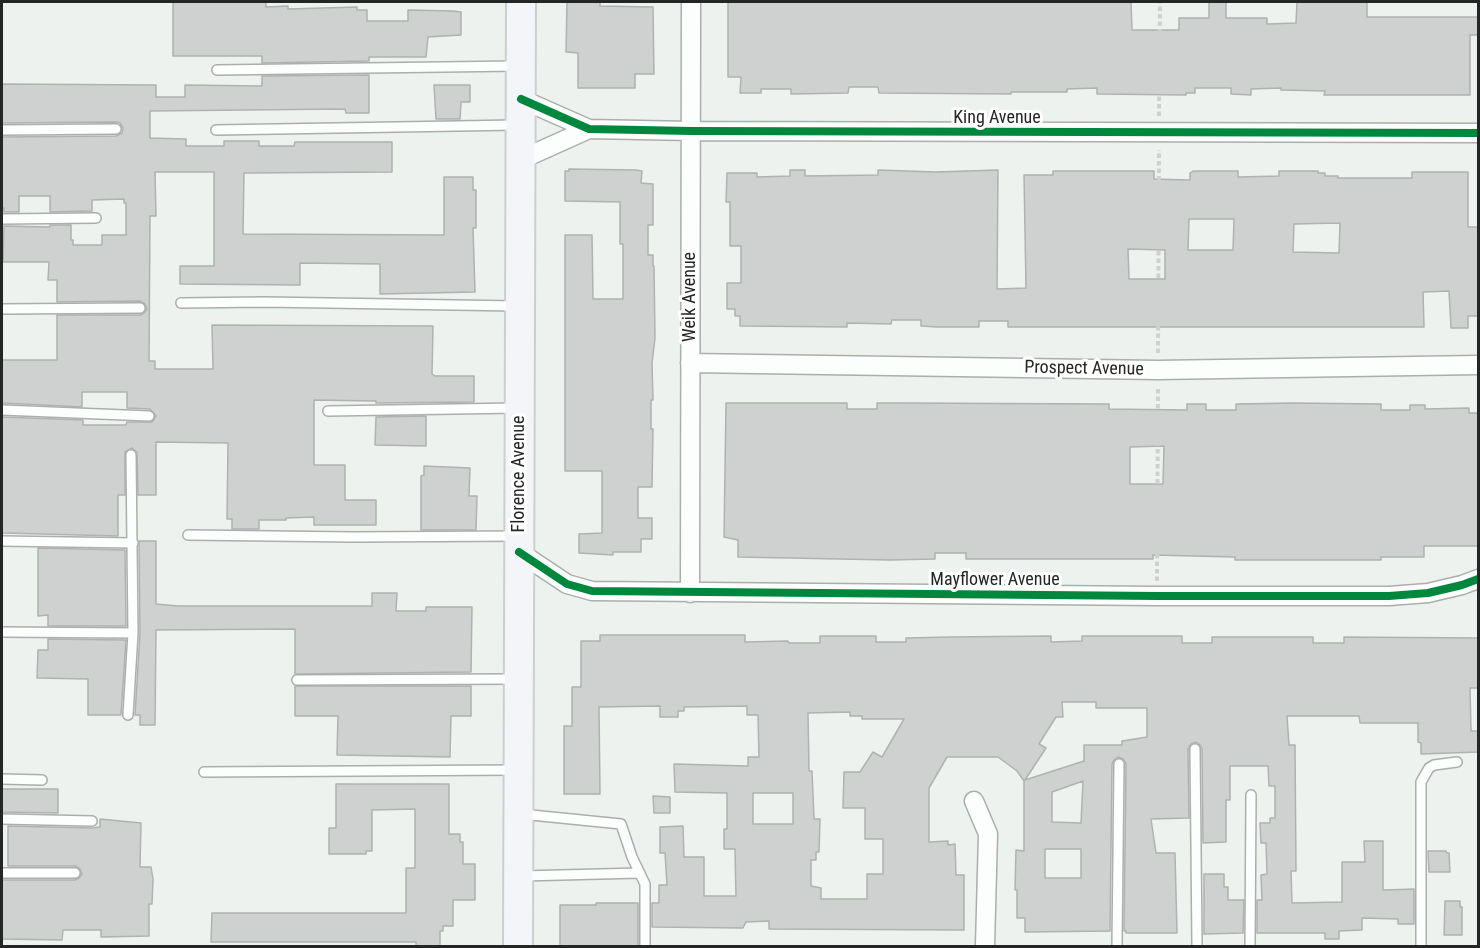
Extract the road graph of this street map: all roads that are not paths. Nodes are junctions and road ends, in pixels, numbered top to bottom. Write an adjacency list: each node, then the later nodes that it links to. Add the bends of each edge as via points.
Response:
1 (521, 2): 3 (main road, Florence Avenue)
2 (691, 2): 10 (street, Weik Avenue)
3 (521, 66): 4 (lane); 5 (main road, Florence Avenue)
4 (217, 70)
5 (520, 112): 7 (street, King Avenue); 9 (lane); 12 (main road, Florence Avenue)
6 (116, 129): 8 (lane)
7 (589, 129): 10 (street, King Avenue); 12 (street, King Avenue)
8 (2, 130)
9 (216, 130)
10 (691, 132): 11 (street, King Avenue); 19 (street, Weik Avenue)
11 (1479, 133)
12 (520, 160): 16 (main road, Florence Avenue)
13 (96, 218): 14 (lane)
14 (2, 219)
15 (181, 303): 16 (lane)
16 (520, 306): 21 (main road, Florence Avenue)
17 (140, 308): 18 (lane)
18 (2, 309)
19 (690, 363): 20 (street, Prospect Avenue, via 1158,370); 31 (street, Weik Avenue)
20 (1479, 365)
21 (520, 408): 23 (lane); 29 (main road, Florence Avenue)
22 (2, 410): 24 (lane)
23 (328, 411)
24 (149, 416)
25 (131, 455): 28 (lane)
26 (188, 535): 29 (lane)
27 (2, 541): 28 (lane)
28 (133, 543): 33 (lane)
29 (519, 544): 31 (street, Mayflower Avenue, via 567,584 592,591); 34 (main road, Florence Avenue)
30 (1479, 579): 31 (street, Mayflower Avenue, via 1428,593 1389,596)
31 (690, 593)
32 (2, 632): 33 (lane)
33 (133, 633): 36 (lane)
34 (519, 679): 35 (lane); 40 (main road, Florence Avenue)
35 (297, 680)
36 (128, 715)
37 (1195, 749): 57 (lane)
38 (1457, 762): 59 (lane, via 1434,765 1421,782)
39 (1119, 764): 56 (lane)
40 (519, 770): 41 (lane); 46 (main road, Florence Avenue)
41 (204, 772)
42 (2, 780): 43 (lane)
43 (42, 780)
44 (1251, 795): 58 (lane)
45 (974, 801): 55 (street, via 987,834)
46 (518, 814): 51 (lane, via 621,824); 52 (main road, Florence Avenue)
47 (2, 819): 48 (lane)
48 (92, 821)
49 (2, 873): 50 (lane)
50 (75, 873)
51 (640, 873): 52 (lane); 54 (lane, via 645,884)
52 (518, 876): 53 (main road, Florence Avenue)
53 (518, 946)
54 (645, 946)
55 (985, 946)
56 (1117, 946)
57 (1197, 946)
58 (1250, 946)
59 (1421, 946)

